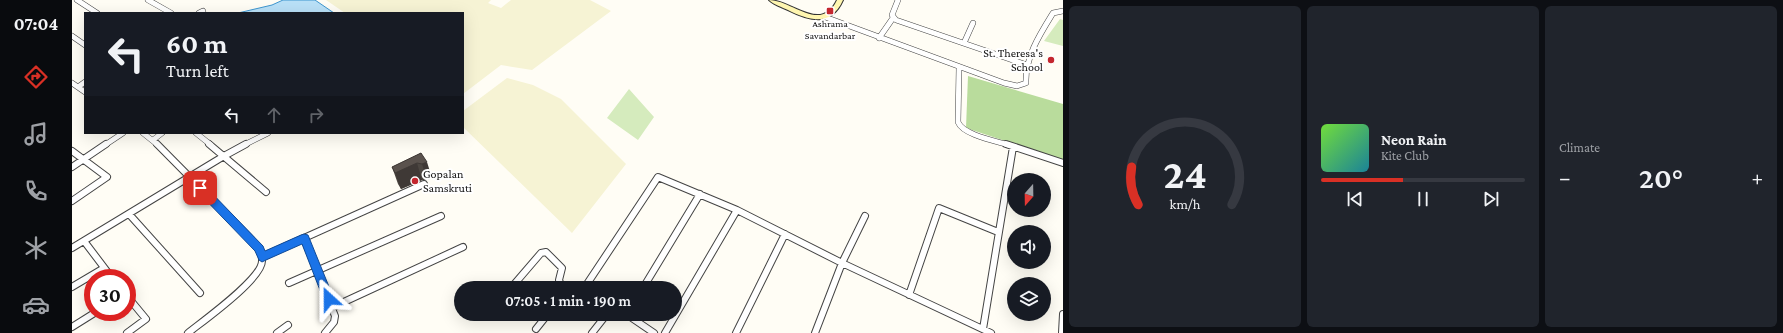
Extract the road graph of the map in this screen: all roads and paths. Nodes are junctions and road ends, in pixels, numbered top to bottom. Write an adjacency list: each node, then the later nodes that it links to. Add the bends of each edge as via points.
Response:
1 (77, 0): 7 (street)
2 (148, 0): 8 (street)
3 (772, 0): 9 (main road, via 808,16)
4 (840, 0): 9 (main road, via 830,15)
5 (898, 0): 10 (street)
6 (1063, 11): 16 (street, via 1052,13)
7 (95, 12)
8 (169, 12)
9 (825, 17): 13 (street)
10 (893, 18): 13 (street); 15 (street)
11 (973, 23): 15 (street)
12 (72, 36): 14 (street)
13 (879, 38): 17 (street)
14 (84, 44)
15 (964, 44): 16 (street)
16 (1027, 65): 17 (street, via 1024,74 1026,83 1017,86)
17 (959, 68): 30 (street, via 960,127)
18 (72, 83): 20 (street)
19 (84, 83): 20 (street)
20 (78, 87): 21 (street)
21 (84, 91)
22 (122, 134): 33 (street)
23 (144, 134): 29 (street)
24 (161, 134): 29 (street)
25 (197, 134): 32 (street)
26 (254, 134): 28 (street)
27 (266, 134): 28 (street)
28 (259, 138): 32 (street)
29 (153, 140): 36 (street)
30 (1013, 147): 34 (street); 45 (street)
31 (72, 151): 33 (street)
32 (224, 156): 36 (street); 38 (street)
33 (83, 160): 35 (street); 40 (street, via 106,176)
34 (1063, 163)
35 (72, 167)
36 (190, 177): 42 (street); 51 (street, via 259,249)
37 (424, 184): 47 (street)
38 (266, 192)
39 (700, 194): 41 (street); 57 (street, via 658,177); 58 (street)
40 (72, 201)
41 (737, 210): 46 (street); 80 (street)
42 (129, 214): 48 (street); 61 (street)
43 (441, 216): 54 (street)
44 (865, 216): 52 (street)
45 (998, 232): 62 (street, via 939,208); 73 (street)
46 (785, 234): 52 (street); 81 (street)
47 (304, 238): 51 (street); 54 (street)
48 (84, 241): 49 (street); 53 (street)
49 (72, 248)
50 (463, 248): 64 (street)
51 (262, 257): 75 (street, via 262,265 250,282)
52 (842, 263): 62 (street); 82 (street)
53 (104, 268): 60 (street)
54 (316, 271): 59 (street); 64 (street)
55 (517, 281): 56 (street, via 541,253 546,252 562,268)
56 (559, 281)
57 (589, 281)
58 (647, 281)
59 (289, 283)
60 (72, 287)
61 (200, 293)
62 (909, 295): 73 (street)
63 (136, 307): 74 (street, via 146,319)
64 (333, 307): 77 (street, via 334,322)
65 (1063, 314): 84 (street)
66 (84, 320): 71 (street)
67 (542, 321): 72 (street)
68 (601, 321): 78 (street)
69 (637, 321): 79 (street)
70 (288, 325): 76 (street)
71 (72, 327)
72 (536, 328)
73 (983, 329): 83 (street)
74 (127, 333)
75 (188, 333)
76 (278, 333)
77 (325, 333)
78 (592, 333)
79 (654, 333)
80 (665, 333)
81 (736, 333)
82 (815, 333)
83 (991, 333)
84 (1062, 333)

